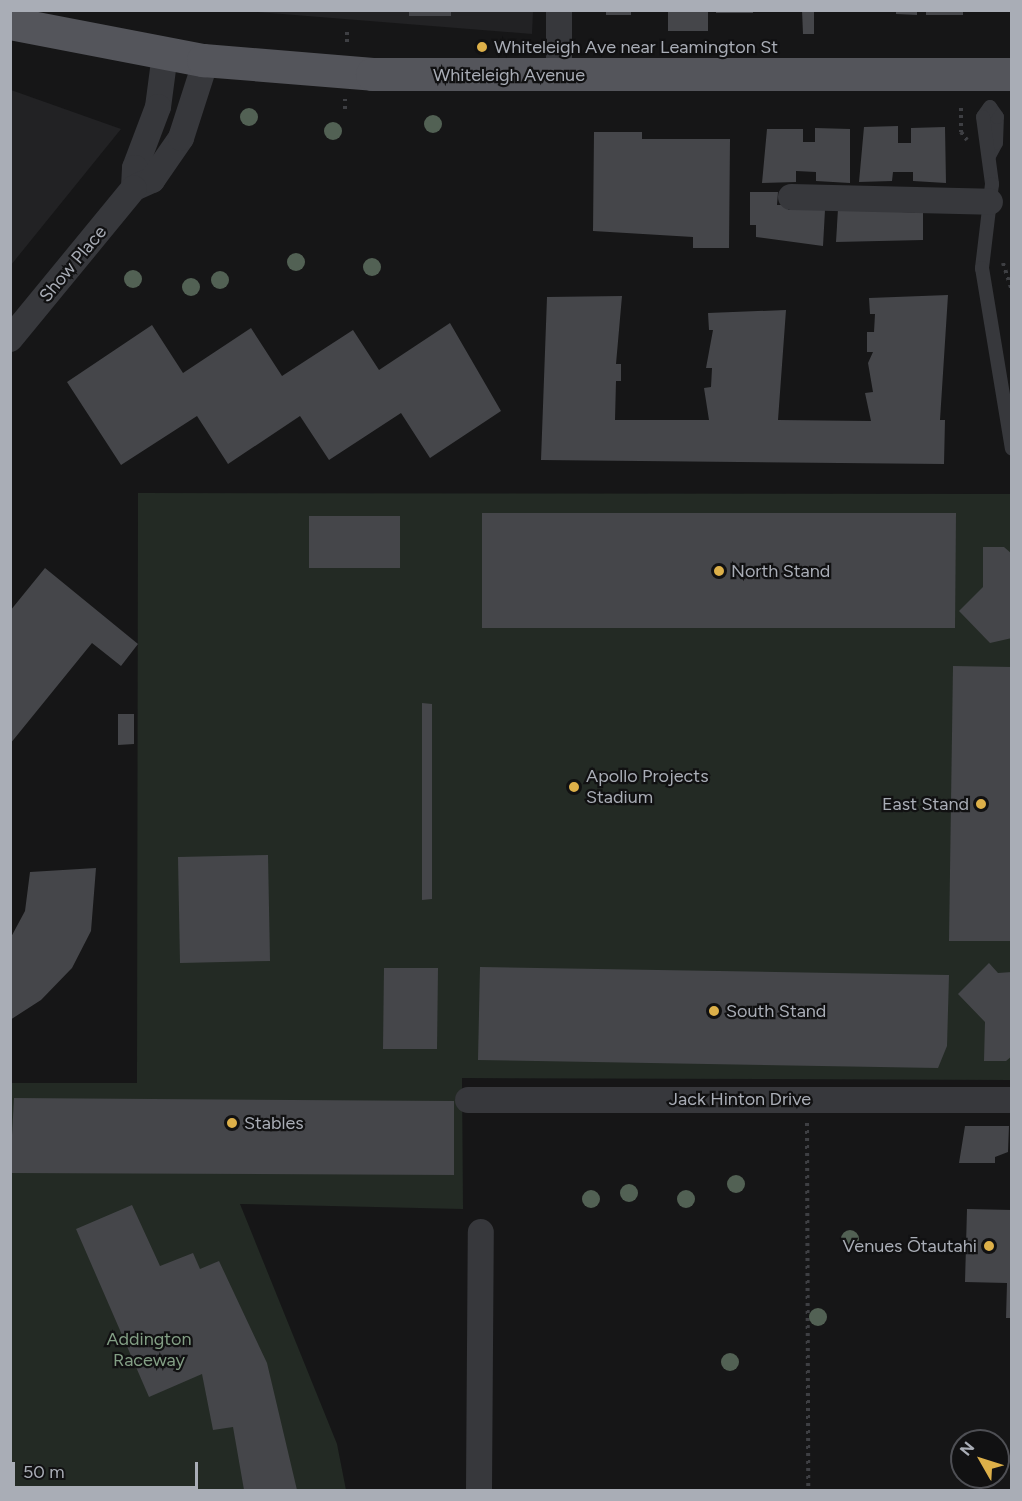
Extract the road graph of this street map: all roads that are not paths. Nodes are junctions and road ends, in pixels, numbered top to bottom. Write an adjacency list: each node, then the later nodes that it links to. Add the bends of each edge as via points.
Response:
1 (559, 10): 6 (street)
2 (10, 23): 3 (main road, Whiteleigh Avenue)
3 (165, 54): 4 (main road, Whiteleigh Avenue); 8 (street, Show Place, via 155,122 135,168)
4 (206, 60): 6 (main road, Whiteleigh Avenue, via 372,74); 8 (street, Show Place, via 181,138 152,180)
5 (1011, 74): 6 (main road, Whiteleigh Avenue)
6 (559, 75)
7 (989, 156): 10 (lane)
8 (134, 188): 11 (street, Show Place)
9 (791, 197): 10 (street)
10 (990, 202): 12 (lane, via 983,280)
11 (10, 339)
12 (1011, 448)
13 (1011, 1100): 14 (street, Jack Hinton Drive)
14 (468, 1101)
15 (480, 1232): 16 (street)
16 (479, 1491)

